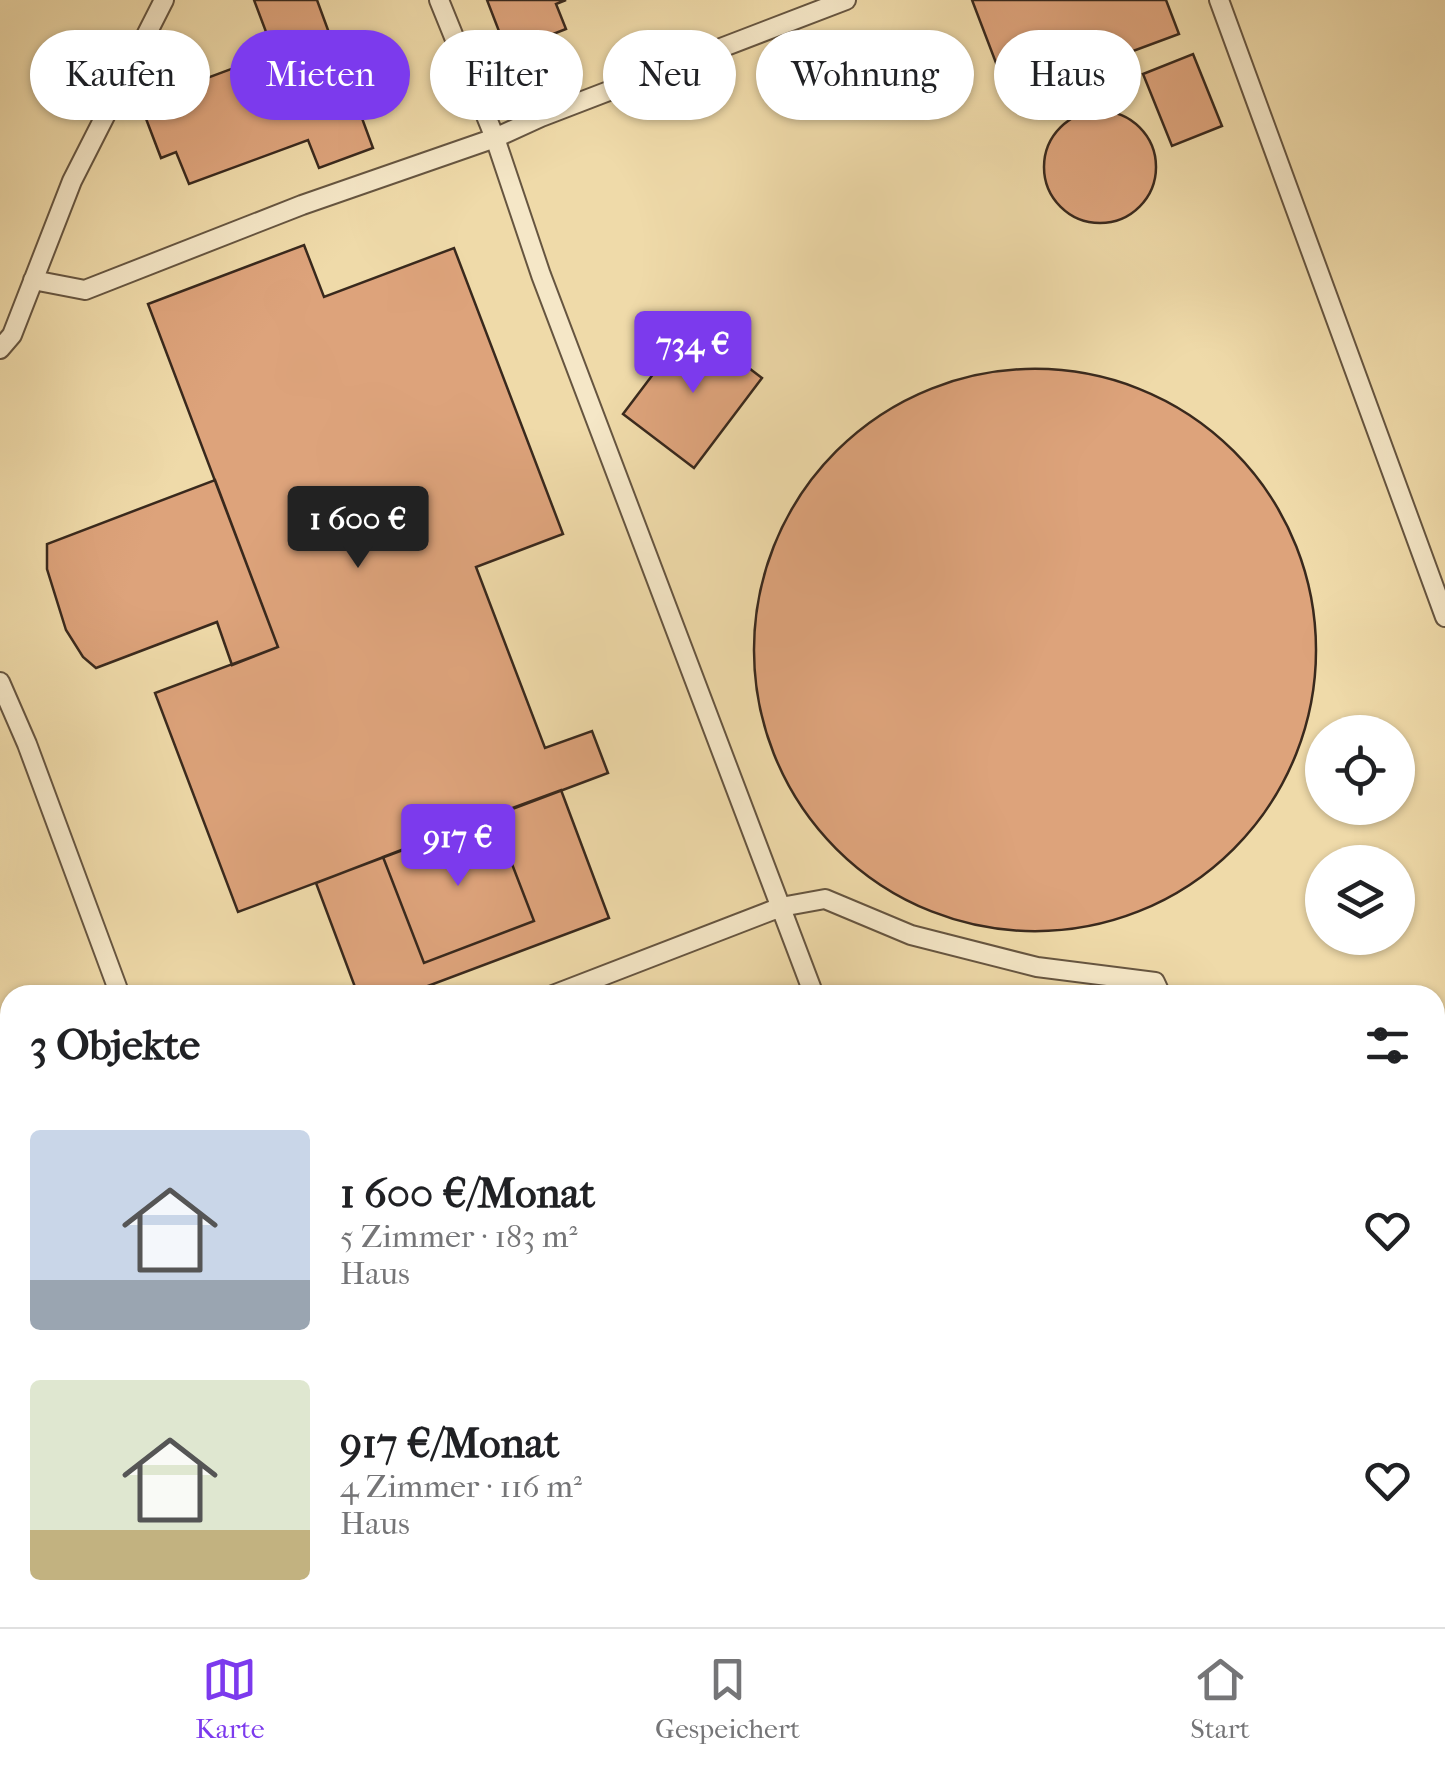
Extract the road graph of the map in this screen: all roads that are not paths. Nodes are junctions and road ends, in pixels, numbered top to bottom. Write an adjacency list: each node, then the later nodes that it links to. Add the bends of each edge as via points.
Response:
1 (164, 0): 6 (lane, via 72,181)
2 (438, 0): 5 (lane)
3 (846, 0): 5 (lane)
4 (1219, 0): 8 (lane)
5 (495, 138): 6 (lane, via 85,290); 10 (lane, via 540,275)
6 (33, 280): 7 (lane)
7 (0, 349)
8 (1445, 617)
9 (0, 682): 11 (lane)
10 (781, 906): 12 (lane); 13 (lane); 14 (lane, via 825,899 911,935 1037,967)
11 (116, 985)
12 (578, 985)
13 (810, 985)
14 (1156, 985)

